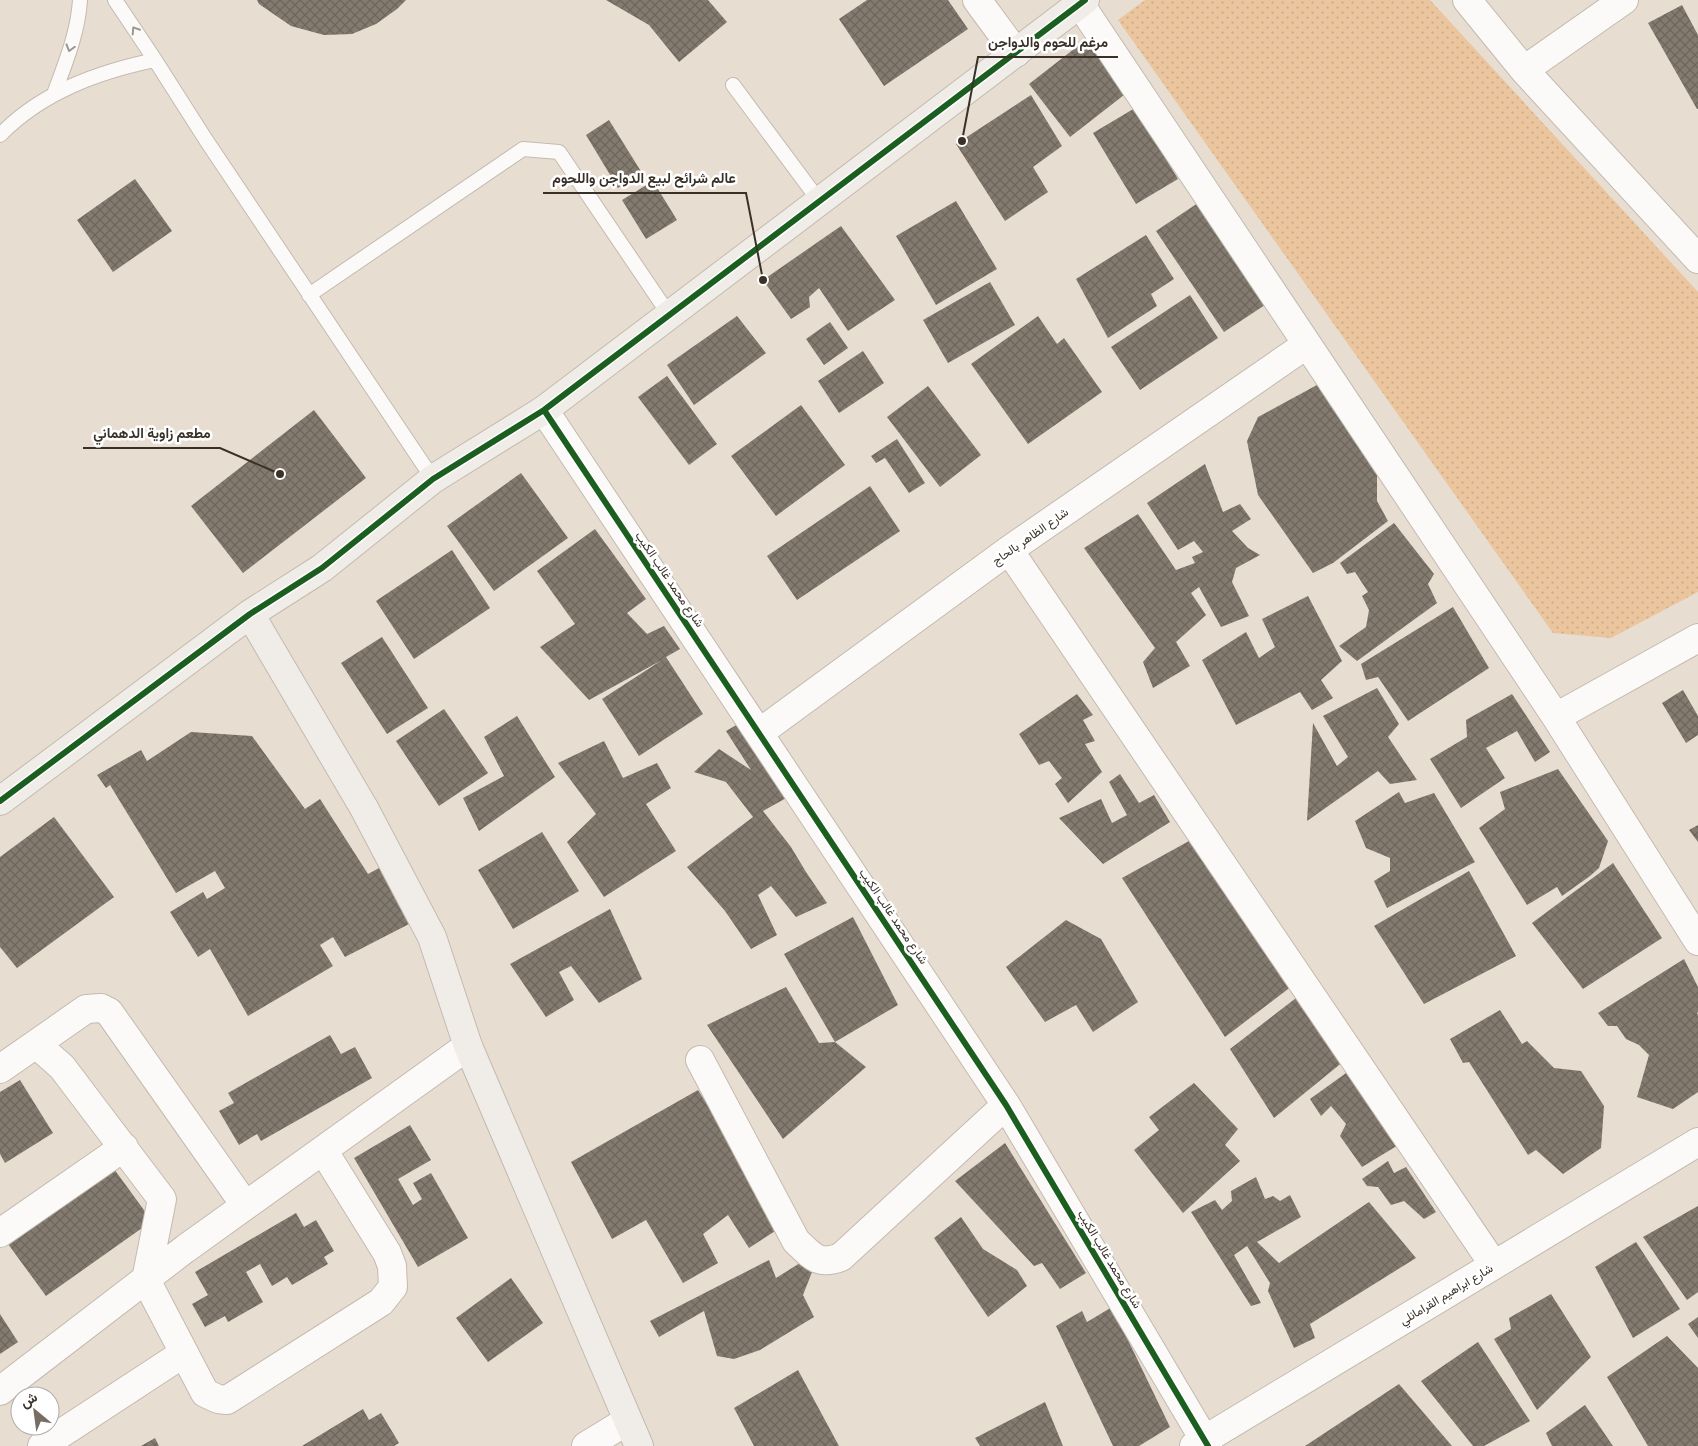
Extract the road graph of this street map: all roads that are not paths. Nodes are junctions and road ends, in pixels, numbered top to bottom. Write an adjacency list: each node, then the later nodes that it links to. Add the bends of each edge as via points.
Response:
1 (80, 0): 11 (lane, one-way to 11, via 70,50)
2 (115, 0): 8 (lane, one-way to 2)
3 (977, 0): 7 (street)
4 (1467, 0): 9 (street)
5 (1624, 0): 9 (street)
6 (1082, 2): 7 (street); 17 (street)
7 (1016, 52): 13 (street)
8 (155, 60): 11 (lane, via 91,77); 15 (lane)
9 (1524, 70): 14 (street)
10 (733, 85): 13 (lane)
11 (54, 94): 12 (lane)
12 (0, 135)
13 (820, 202): 16 (street)
14 (1698, 259)
15 (310, 296): 16 (lane, via 522,149 559,152); 19 (lane)
16 (670, 316): 18 (street)
17 (1306, 345): 20 (street, شارع الظاهر بالحاج); 23 (street)
18 (544, 410): 19 (street); 24 (street, شارع محمد غالب الكيب)
19 (433, 479): 21 (street, via 322,568)
20 (1009, 550): 24 (street, شارع الظاهر بالحاج); 37 (street)
21 (250, 614): 25 (street); 28 (street, via 364,808 432,937)
22 (1698, 638): 23 (street)
23 (1556, 717): 26 (street)
24 (759, 733): 31 (street, شارع محمد غالب الكيب)
25 (0, 801)
26 (1698, 942)
27 (36, 1044): 30 (street); 33 (street, via 62,1067); 35 (street, via 86,1009 101,1008 109,1012)
28 (468, 1046): 34 (street); 41 (street)
29 (700, 1060): 31 (street, via 796,1241 814,1258 824,1261 846,1253)
30 (0, 1068)
31 (1006, 1105): 42 (street, شارع محمد غالب الكيب)
32 (1698, 1142): 37 (street, شارع ابراهيم القرامانلي)
33 (124, 1147): 36 (street); 38 (street, via 162,1199)
34 (323, 1150): 35 (street); 39 (street, via 387,1253 392,1266 393,1288 381,1302 226,1400 218,1400 205,1393)
35 (245, 1205): 38 (street)
36 (0, 1233)
37 (1494, 1265): 42 (street, شارع ابراهيم القرامانلي)
38 (146, 1280): 39 (street); 40 (street)
39 (184, 1354): 43 (street)
40 (0, 1391)
41 (627, 1422): 44 (street); 45 (street)
42 (1202, 1444)
43 (42, 1446)
44 (586, 1446)
45 (638, 1446)

